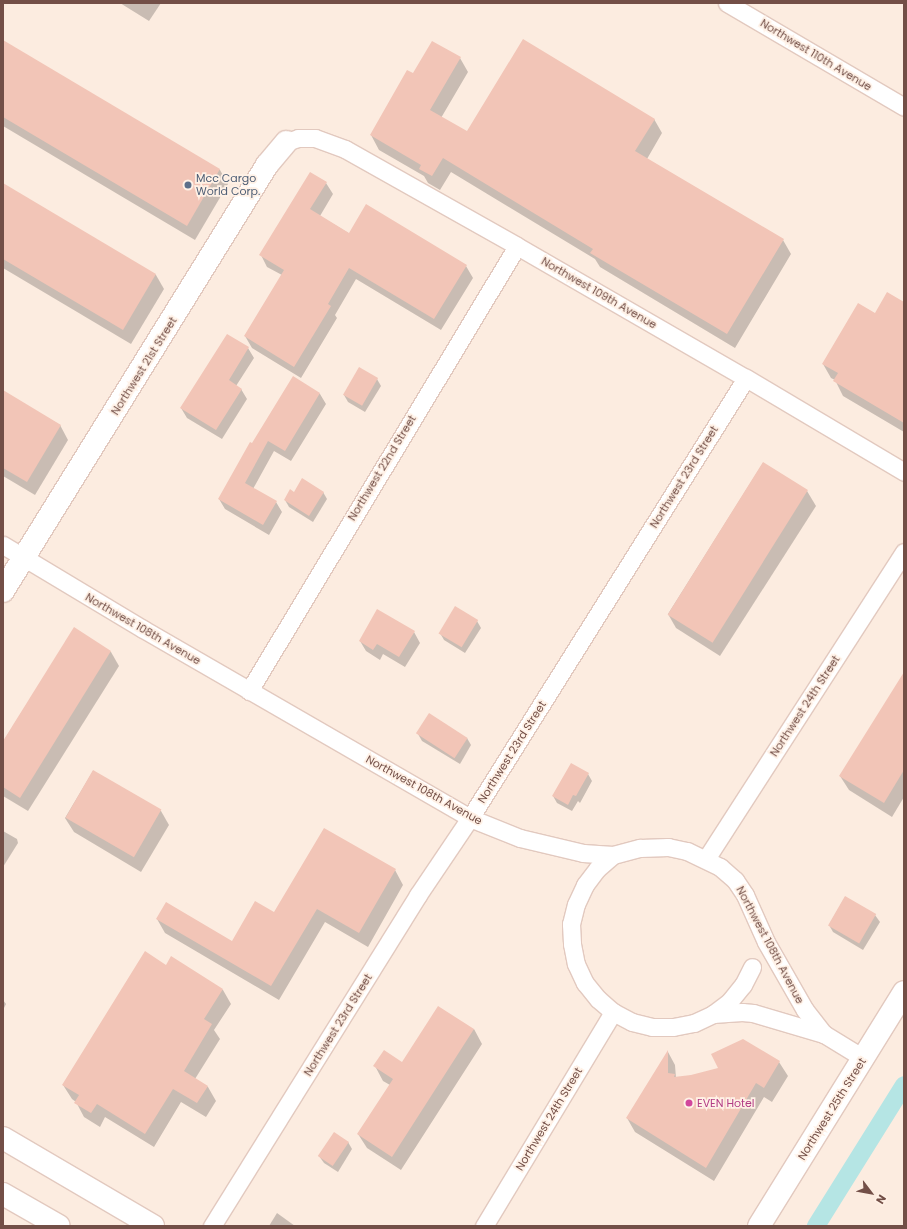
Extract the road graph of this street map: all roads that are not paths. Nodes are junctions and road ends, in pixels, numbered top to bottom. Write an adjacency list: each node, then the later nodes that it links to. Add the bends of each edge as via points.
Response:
1 (727, 3): 2 (street, Northwest 110th Avenue)
2 (904, 107)
3 (286, 142): 4 (street, Northwest 109th Avenue, via 308,137 333,143); 9 (street, Northwest 21st Street, via 267,165)
4 (517, 246): 5 (street, Northwest 109th Avenue); 11 (street, Northwest 22nd Street)
5 (746, 378): 6 (street, Northwest 109th Avenue); 12 (street, Northwest 23rd Street)
6 (904, 472)
7 (3, 545): 9 (street, Northwest 108th Avenue)
8 (904, 552): 14 (street, Northwest 24th Street)
9 (24, 558): 10 (street, Northwest 21st Street); 11 (street, Northwest 108th Avenue)
10 (3, 591)
11 (249, 690): 12 (street, Northwest 108th Avenue)
12 (470, 818): 13 (street, Northwest 108th Avenue, via 520,838 557,848); 25 (street, Northwest 23rd Street, via 418,895)
13 (613, 855): 14 (street, Northwest 108th Avenue, via 640,848 668,847); 17 (street, via 597,868 585,885 576,904 572,931 576,964 585,983)
14 (706, 859): 19 (street, Northwest 108th Avenue, via 720,867 745,895 788,983)
15 (752, 967): 18 (street, via 743,985 729,1002)
16 (904, 992): 20 (street, Northwest 25th Street)
17 (613, 1012): 18 (street, via 632,1022 652,1027 694,1023); 26 (street, Northwest 24th Street)
18 (713, 1014): 19 (street, via 753,1013)
19 (824, 1034): 20 (street, Northwest 108th Avenue)
20 (863, 1058): 27 (street, Northwest 25th Street)
21 (3, 1138): 24 (street)
22 (3, 1194): 23 (street)
23 (59, 1226)
24 (153, 1226)
25 (212, 1226)
26 (484, 1226)
27 (759, 1226)

